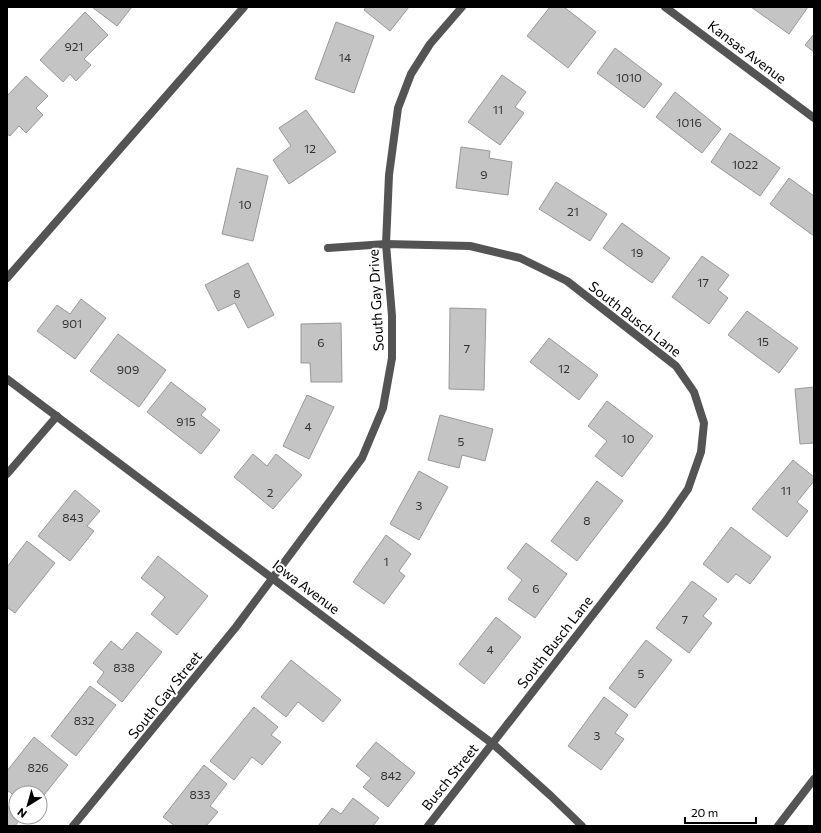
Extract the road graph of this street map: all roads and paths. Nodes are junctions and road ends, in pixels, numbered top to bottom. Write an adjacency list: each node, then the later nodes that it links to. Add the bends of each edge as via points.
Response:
1 (244, 7): 7 (street)
2 (462, 7): 5 (street, South Gay Drive, via 430,44 411,74 398,108 389,175)
3 (665, 7): 4 (street, Kansas Avenue)
4 (814, 118)
5 (386, 244): 6 (street, South Busch Lane); 11 (street, South Gay Drive, via 392,316 392,358 383,408 362,458); 12 (street, South Busch Lane, via 470,246 520,258 567,281 676,366 694,392 704,423 701,452 688,489)
6 (328, 248)
7 (7, 278)
8 (7, 379): 9 (street, Iowa Avenue)
9 (57, 416): 10 (street); 11 (street, Iowa Avenue)
10 (7, 474)
11 (273, 578): 12 (street, Iowa Avenue); 14 (street, South Gay Street)
12 (493, 744): 15 (street, Busch Street); 16 (street, Iowa Avenue)
13 (814, 779): 17 (street)
14 (73, 826)
15 (428, 826)
16 (582, 826)
17 (778, 826)

